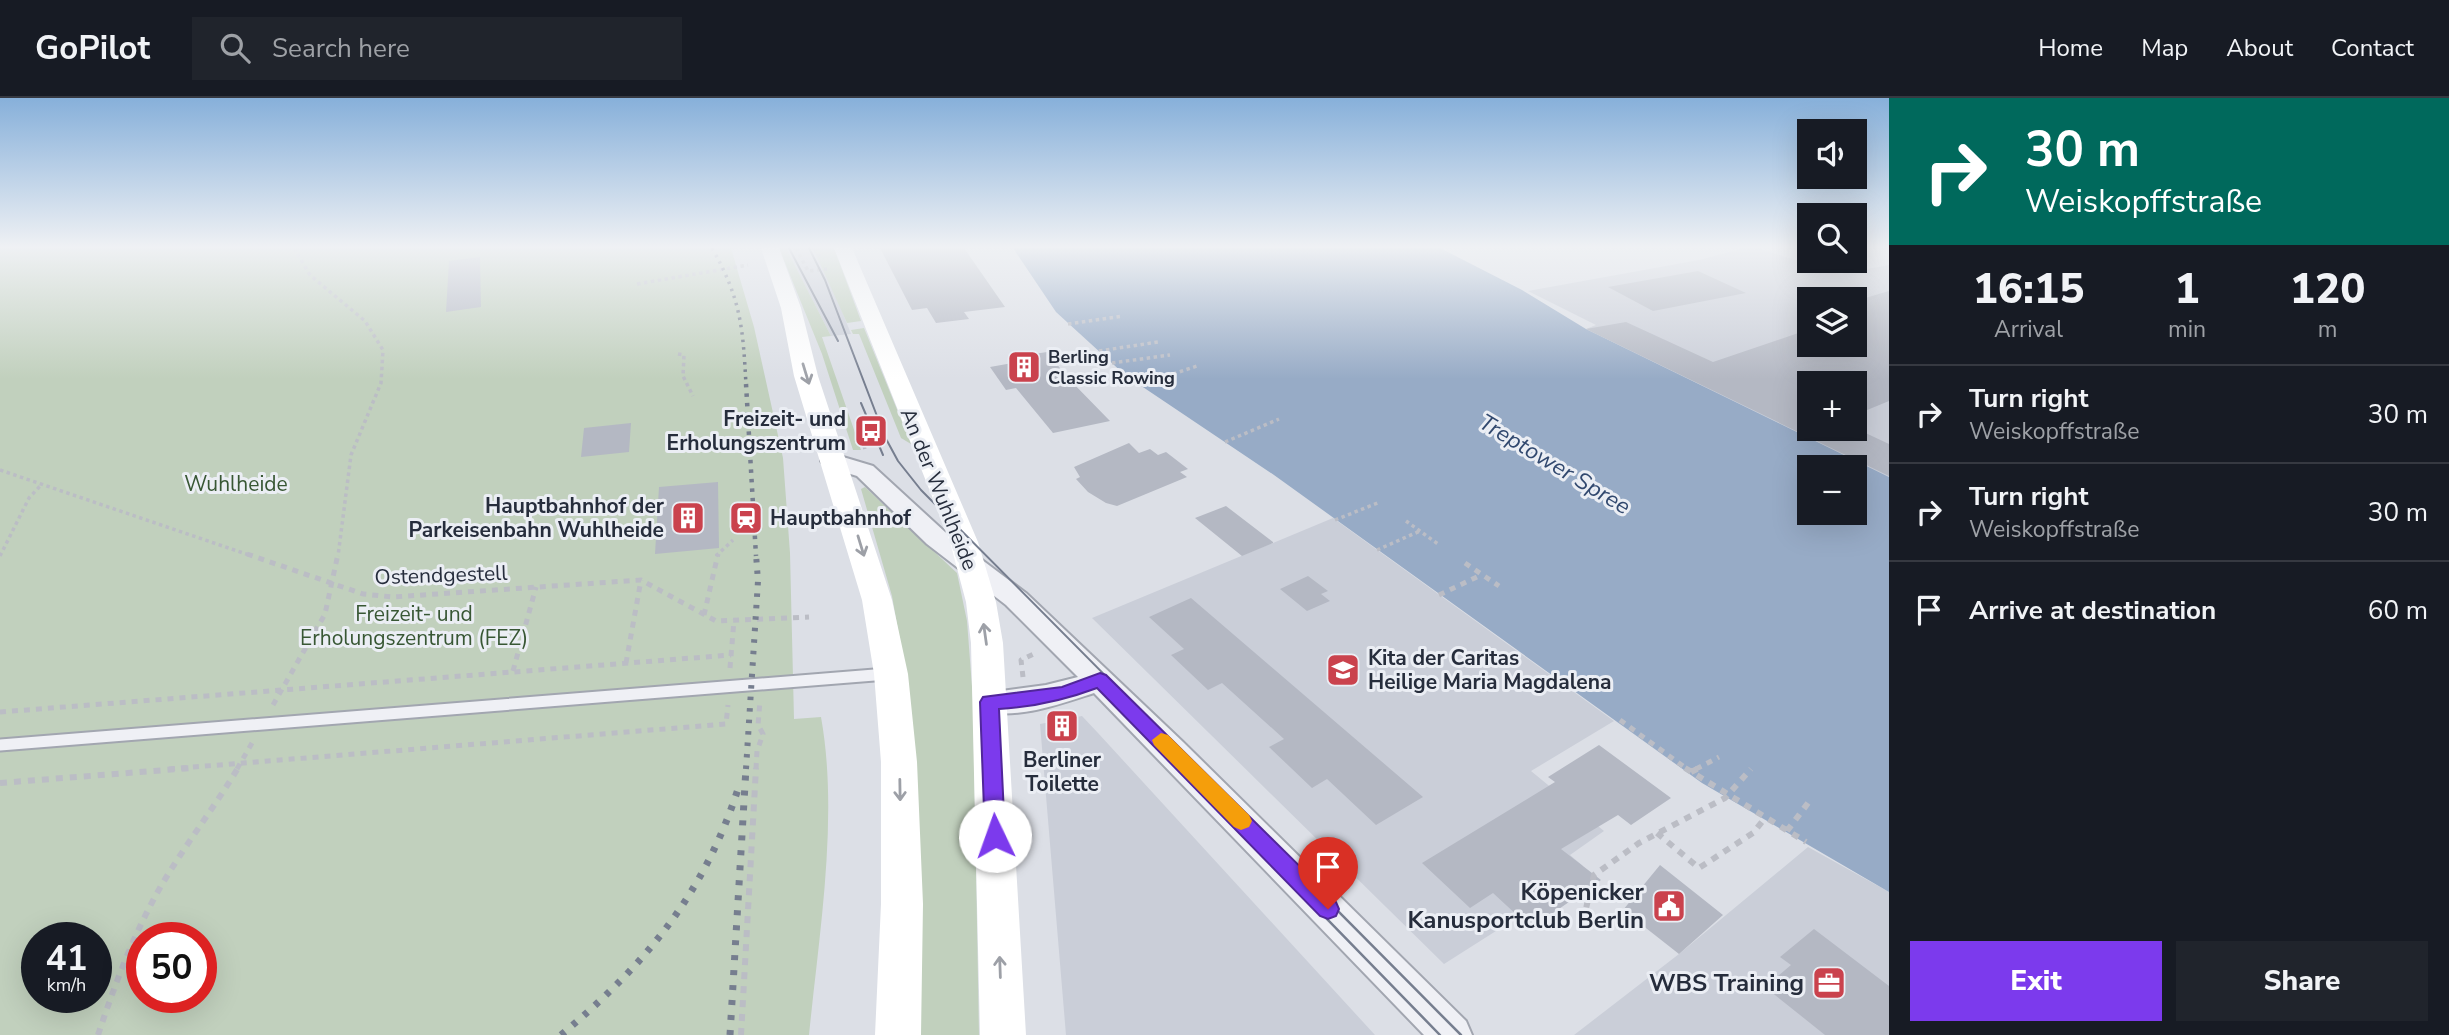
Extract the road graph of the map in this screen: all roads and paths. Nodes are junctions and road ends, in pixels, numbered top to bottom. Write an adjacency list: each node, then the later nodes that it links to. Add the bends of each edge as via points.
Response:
1 (331, 292): 33 (path, via 371,327 383,351 382,376 353,447)
2 (786, 292): 18 (main road, one-way to 18, via 796,341)
3 (861, 292): 30 (main road, An der Wuhlheide)
4 (1124, 316): 5 (path)
5 (1068, 324)
6 (1158, 342): 7 (path)
7 (1099, 351)
8 (678, 354): 13 (path, via 684,355 683,376)
9 (1170, 355): 10 (path)
10 (1112, 363)
11 (1197, 366): 12 (path)
12 (1140, 385)
13 (693, 396)
14 (1279, 419): 16 (path)
15 (866, 437): 17 (path, via 861,438)
16 (1225, 442)
17 (867, 457)
18 (833, 461): 30 (street, via 865,471 936,538); 46 (main road, one-way to 46, via 877,600)
19 (0, 470): 20 (path, Ostendgestell)
20 (41, 485): 28 (path, via 29,498); 33 (path, Ostendgestell)
21 (1380, 502): 22 (path)
22 (1335, 520)
23 (1406, 521): 24 (path)
24 (1420, 531): 26 (path); 27 (path)
25 (733, 540): 37 (path, via 716,556)
26 (1438, 544)
27 (1377, 550)
28 (0, 556)
29 (1465, 563): 31 (path)
30 (971, 564): 47 (street, via 1016,599); 51 (main road, An der Wuhlheide, one-way to 30, via 986,643)
31 (1482, 575): 34 (path); 36 (path)
32 (641, 580): 35 (path, Ostendgestell); 37 (path); 43 (path)
33 (333, 584): 35 (path, Ostendgestell, via 393,597); 50 (path, via 328,605)
34 (1499, 586)
35 (536, 587): 45 (path)
36 (1439, 595)
37 (704, 615): 39 (path, via 716,621)
38 (809, 617): 39 (path)
39 (734, 620): 41 (path)
40 (1040, 652): 42 (path)
41 (731, 655): 43 (path); 49 (path)
42 (1033, 655): 44 (path); 51 (path, via 1021,660)
43 (626, 663): 45 (path)
44 (1041, 664)
45 (513, 671): 50 (path)
46 (891, 674): 48 (lane); 70 (main road, one-way to 70, via 899,762 902,891)
47 (1100, 680): 51 (street, via 1027,701); 72 (street)
48 (761, 683): 49 (lane); 69 (path, via 758,725 763,741 757,751)
49 (729, 685): 54 (lane); 57 (path, via 726,724)
50 (282, 688): 52 (path)
51 (1007, 696): 71 (main road, An der Wuhlheide, one-way to 51)
52 (0, 712)
53 (1620, 720): 59 (path)
54 (263, 724): 55 (lane); 57 (path)
55 (0, 745)
56 (1719, 757): 59 (path)
57 (243, 762): 60 (path); 68 (path, via 170,871 142,923)
58 (1751, 769): 61 (path)
59 (1691, 772): 61 (path)
60 (0, 783)
61 (1728, 796): 63 (path); 65 (path)
62 (1808, 803): 64 (path)
63 (1765, 818): 64 (path); 65 (path, via 1753,833 1699,868)
64 (1787, 831): 66 (path)
65 (1657, 833): 67 (path, via 1594,875)
66 (1807, 842)
67 (1583, 921)
68 (97, 1035)
69 (741, 1035)
70 (898, 1035)
71 (1003, 1035)
72 (1452, 1035)

